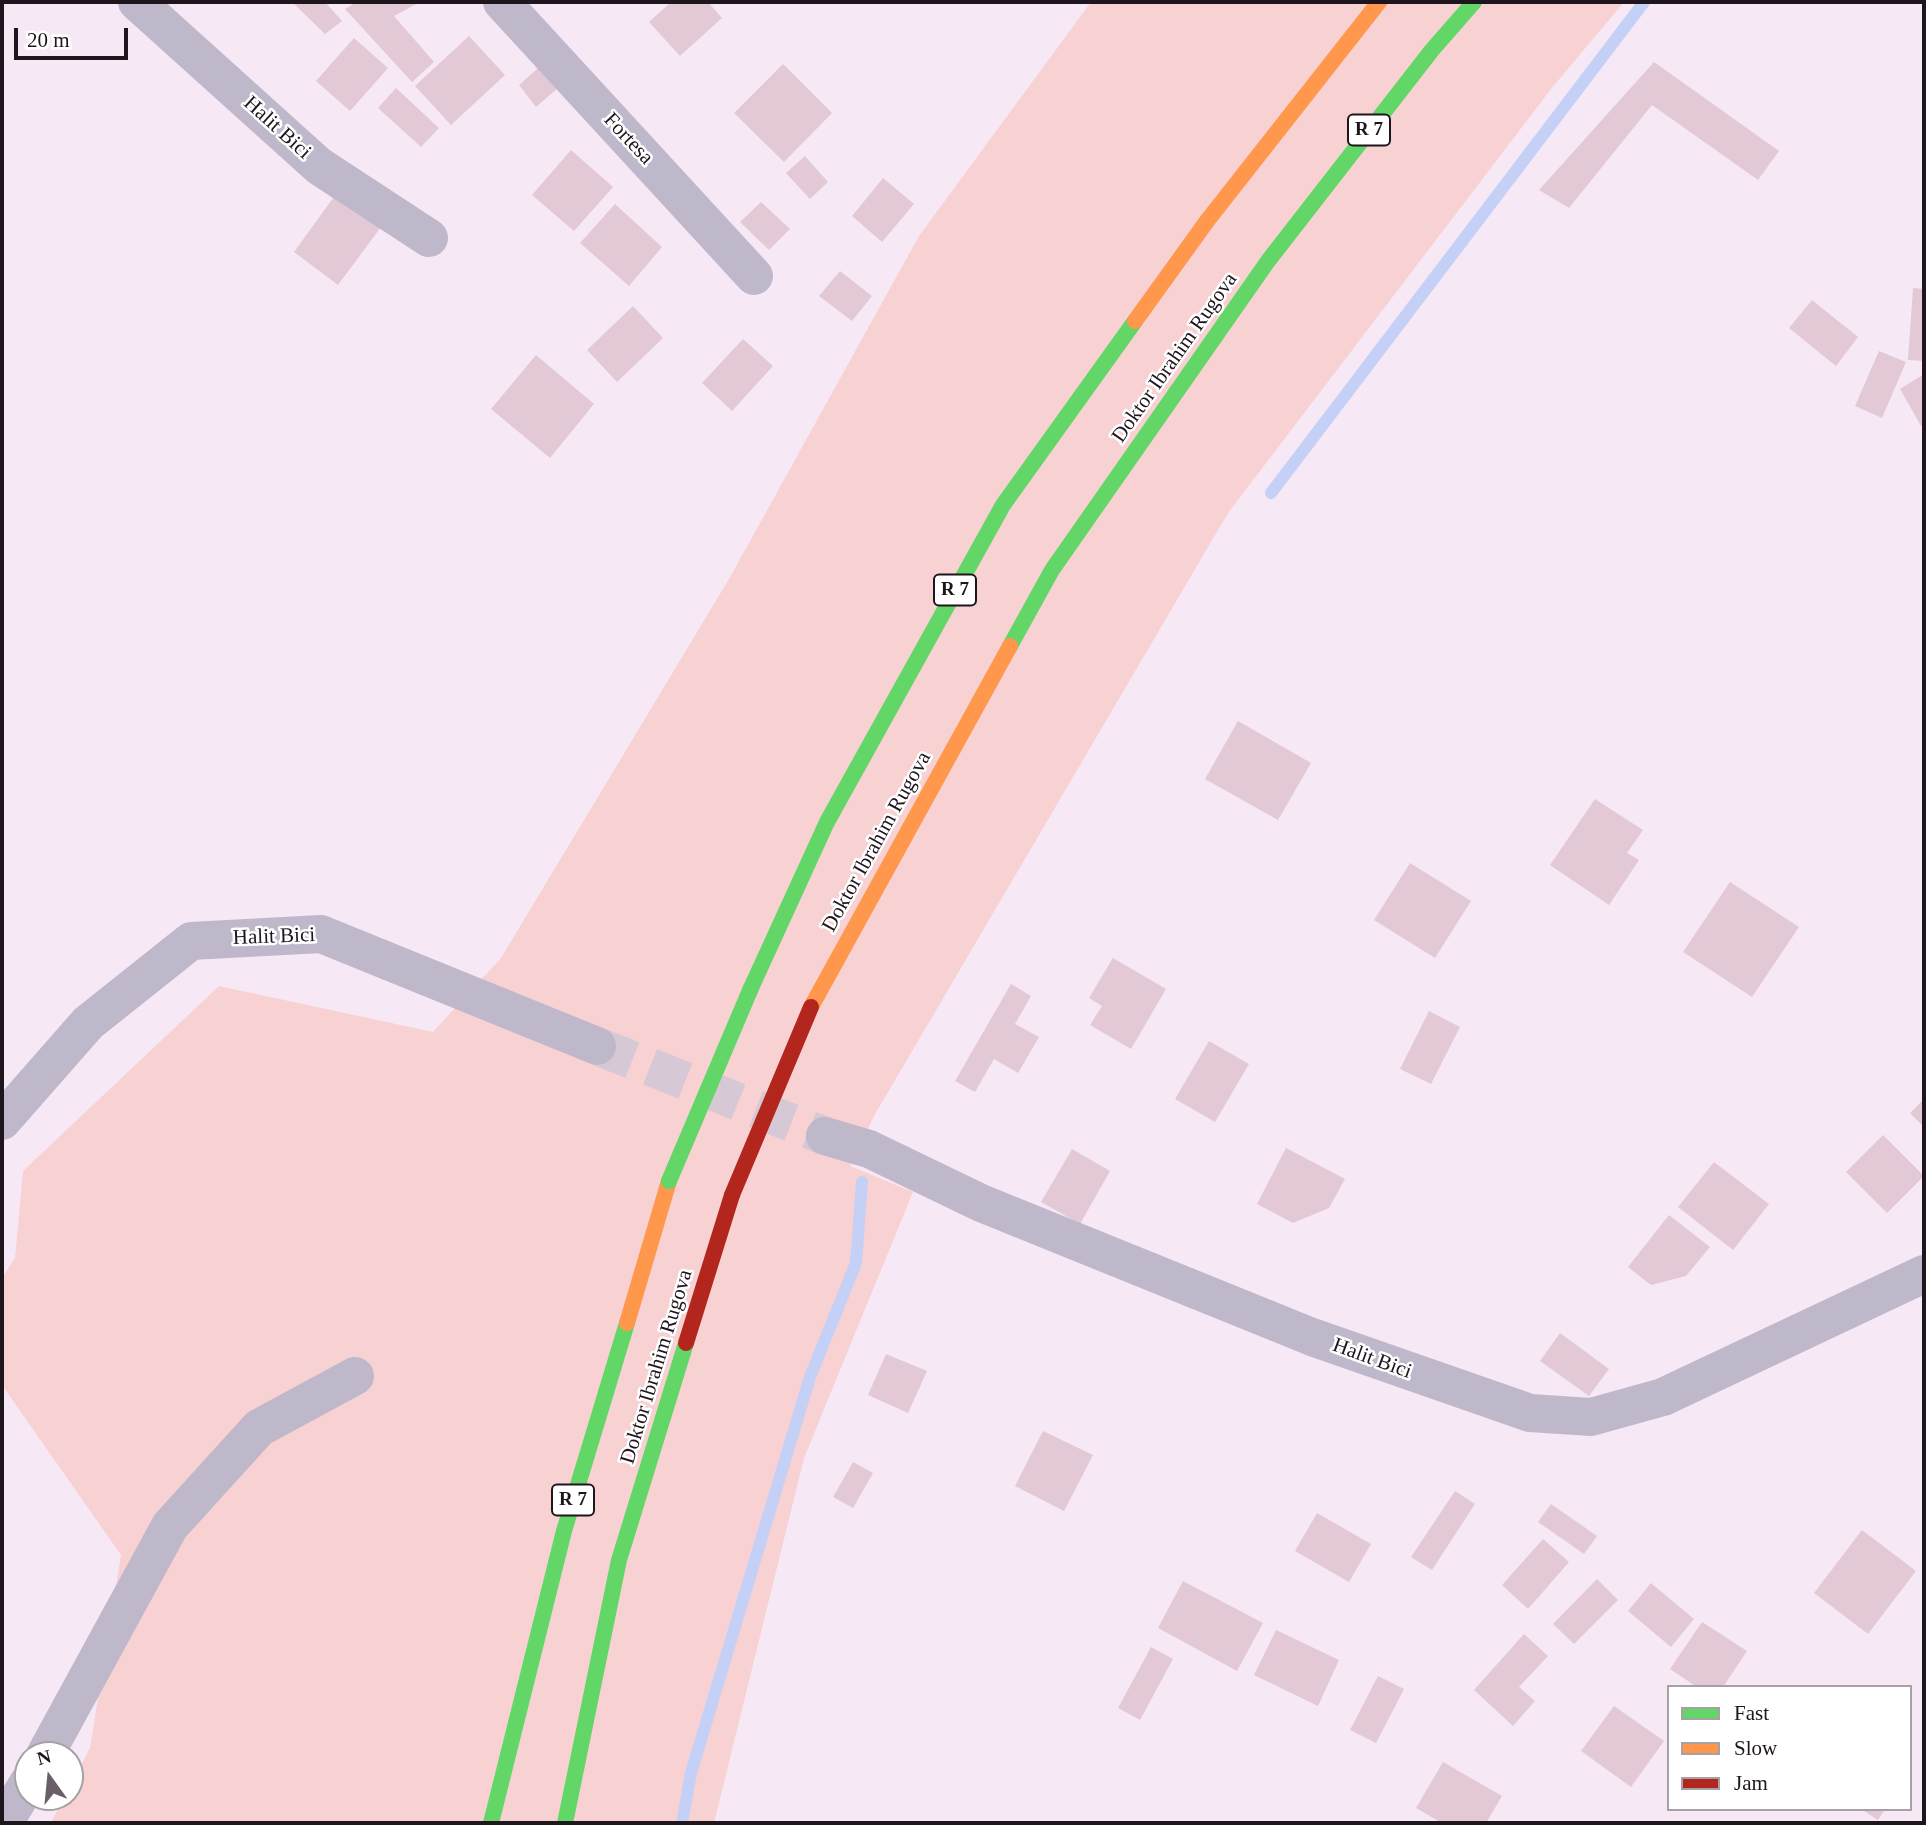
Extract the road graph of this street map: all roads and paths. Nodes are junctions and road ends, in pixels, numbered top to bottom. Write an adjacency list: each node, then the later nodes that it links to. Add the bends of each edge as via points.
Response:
1 (136, 2): 5 (street, Halit Bici, via 319,166)
2 (502, 2): 6 (street, Fortesa)
3 (1379, 2): 15 (highway, Doktor Ibrahim Rugova / R 7, bridge, via 1207,221 1003,505 827,821 669,1181 564,1531)
4 (1474, 2): 16 (highway, Doktor Ibrahim Rugova / R 7, bridge, via 1268,261 1052,570 811,1007 732,1195 619,1560)
5 (429, 238)
6 (754, 276)
7 (597, 1046): 8 (street, Halit Bici, via 321,934 191,941 88,1023)
8 (2, 1121)
9 (825, 1136): 10 (street, Halit Bici, via 869,1149 981,1203 1312,1337 1531,1413 1591,1417 1663,1397)
10 (1924, 1274)
11 (355, 1376): 12 (street, via 259,1428 170,1526)
12 (53, 1741)
13 (14, 1806): 14 (street)
14 (4, 1823)
15 (491, 1823)
16 (565, 1823)

